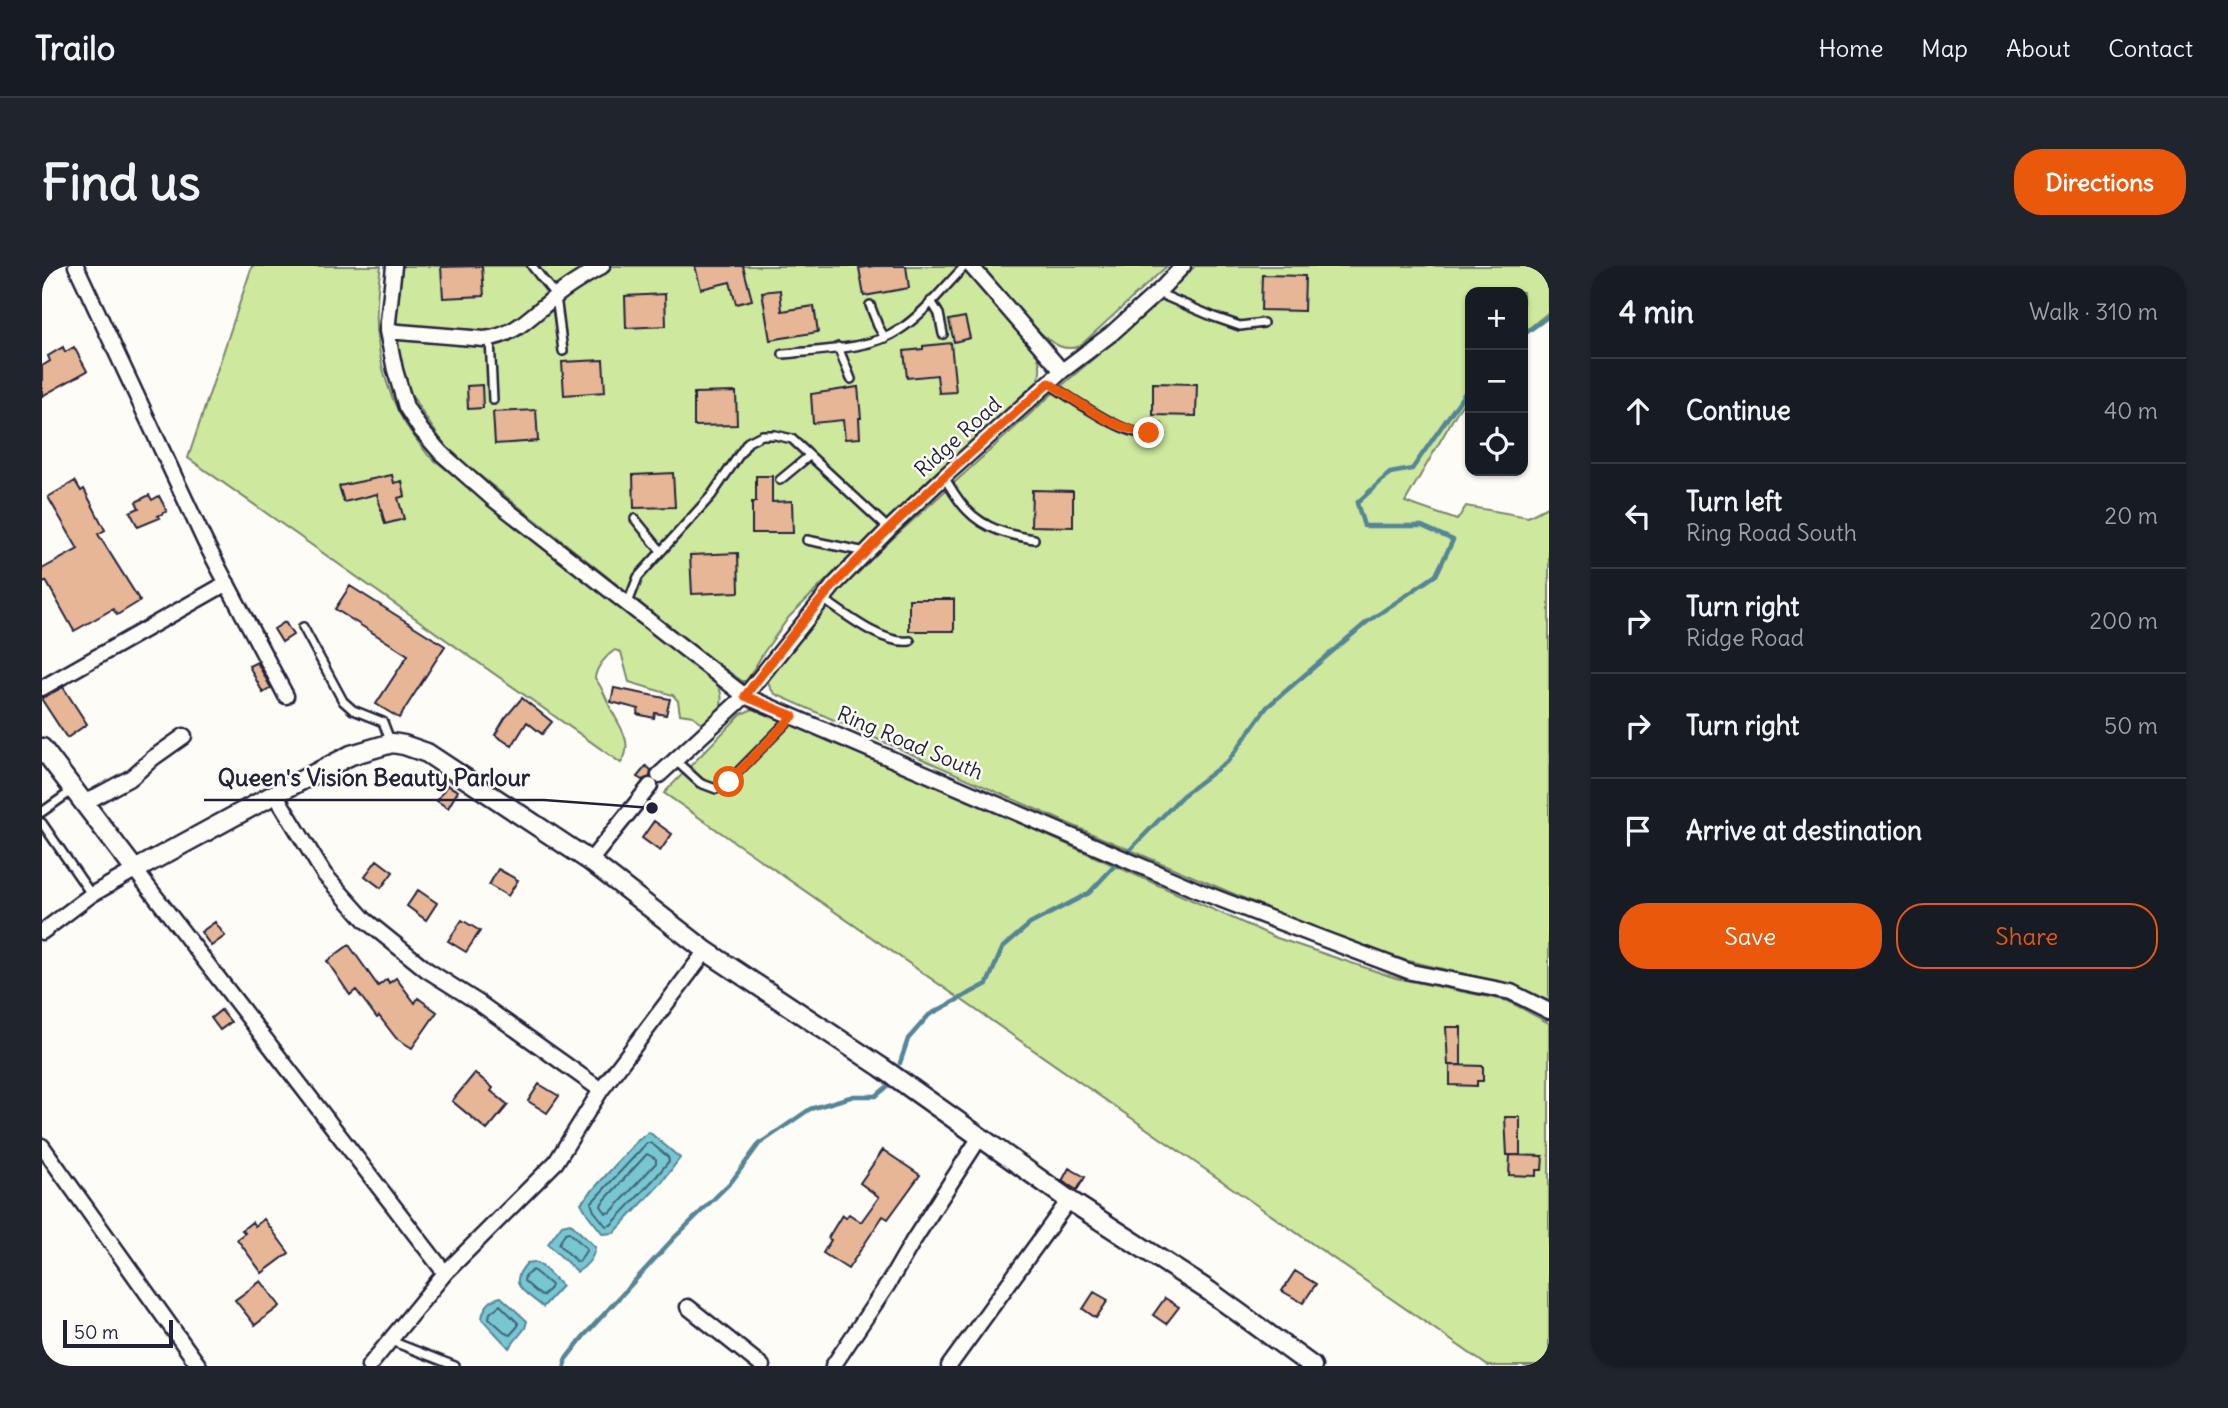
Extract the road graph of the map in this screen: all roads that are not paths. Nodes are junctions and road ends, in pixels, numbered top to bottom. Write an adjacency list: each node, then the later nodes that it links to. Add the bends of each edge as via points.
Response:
1 (76, 266): 34 (street)
2 (394, 266): 13 (street, Ring Road South)
3 (532, 266): 9 (lane)
4 (602, 266): 9 (street)
5 (965, 266): 10 (lane)
6 (971, 266): 20 (street)
7 (1183, 266): 8 (street, Ridge Road)
8 (1157, 293): 12 (lane, via 1240,326); 20 (street, Ridge Road)
9 (556, 296): 16 (street, via 514,330); 18 (lane)
10 (931, 301): 14 (lane); 15 (lane)
11 (870, 305): 15 (lane)
12 (1263, 323)
13 (387, 331): 16 (street); 36 (street, Ring Road South, via 406,407 441,453)
14 (943, 334)
15 (885, 338): 17 (lane)
16 (489, 339): 23 (lane)
17 (838, 347): 19 (lane); 21 (lane)
18 (563, 351)
19 (783, 354)
20 (1062, 371): 22 (street, Ridge Road)
21 (851, 379)
22 (1049, 383): 24 (lane, via 1116,425 1149,433); 26 (street, Ridge Road)
23 (493, 401)
24 (1158, 427)
25 (809, 456): 27 (lane); 29 (lane); 32 (lane, via 792,439 775,435 748,442 711,496)
26 (944, 477): 29 (street, Ridge Road); 30 (lane, via 966,510 992,528)
27 (780, 480)
28 (635, 519): 32 (lane)
29 (889, 529): 33 (street, Ridge Road)
30 (1034, 539)
31 (807, 540): 33 (lane)
32 (662, 551): 36 (lane, via 638,577)
33 (866, 552): 35 (street, Ridge Road)
34 (227, 583): 39 (street); 40 (street)
35 (823, 598): 38 (lane, via 888,639); 41 (street, Ridge Road)
36 (628, 603): 41 (street, Ring Road South)
37 (303, 627): 44 (lane, via 343,701 383,722)
38 (910, 641)
39 (42, 688)
40 (286, 696)
41 (745, 696): 42 (street, Ring Road South); 46 (street, Ridge Road)
42 (793, 716): 46 (lane, via 729,782 716,789 700,783); 56 (street, Ring Road South, via 1199,891 1411,972 1511,992)
43 (184, 736): 48 (street, via 132,777)
44 (392, 743): 47 (street, via 351,755); 51 (street, via 427,753)
45 (42, 748): 48 (street)
46 (676, 761): 51 (street, Ridge Road, via 654,780)
47 (275, 794): 52 (street); 57 (street, via 324,874 365,920 427,970)
48 (78, 796): 49 (lane); 52 (street)
49 (42, 812)
50 (42, 823): 53 (lane)
51 (590, 861): 55 (street)
52 (135, 870): 53 (street); 61 (street)
53 (91, 895): 54 (street)
54 (42, 932)
55 (706, 951): 57 (street); 58 (street)
56 (1549, 1011)
57 (601, 1090): 61 (street, via 556,1162)
58 (980, 1137): 60 (street); 68 (street)
59 (42, 1146): 64 (street)
60 (1069, 1200): 69 (street); 70 (street, via 1209,1291)
61 (445, 1273): 63 (street)
62 (688, 1307): 67 (street)
63 (391, 1341): 65 (street); 66 (lane)
64 (200, 1366)
65 (369, 1366)
66 (455, 1366)
67 (762, 1366)
68 (833, 1366)
69 (949, 1366)
70 (1312, 1366)

